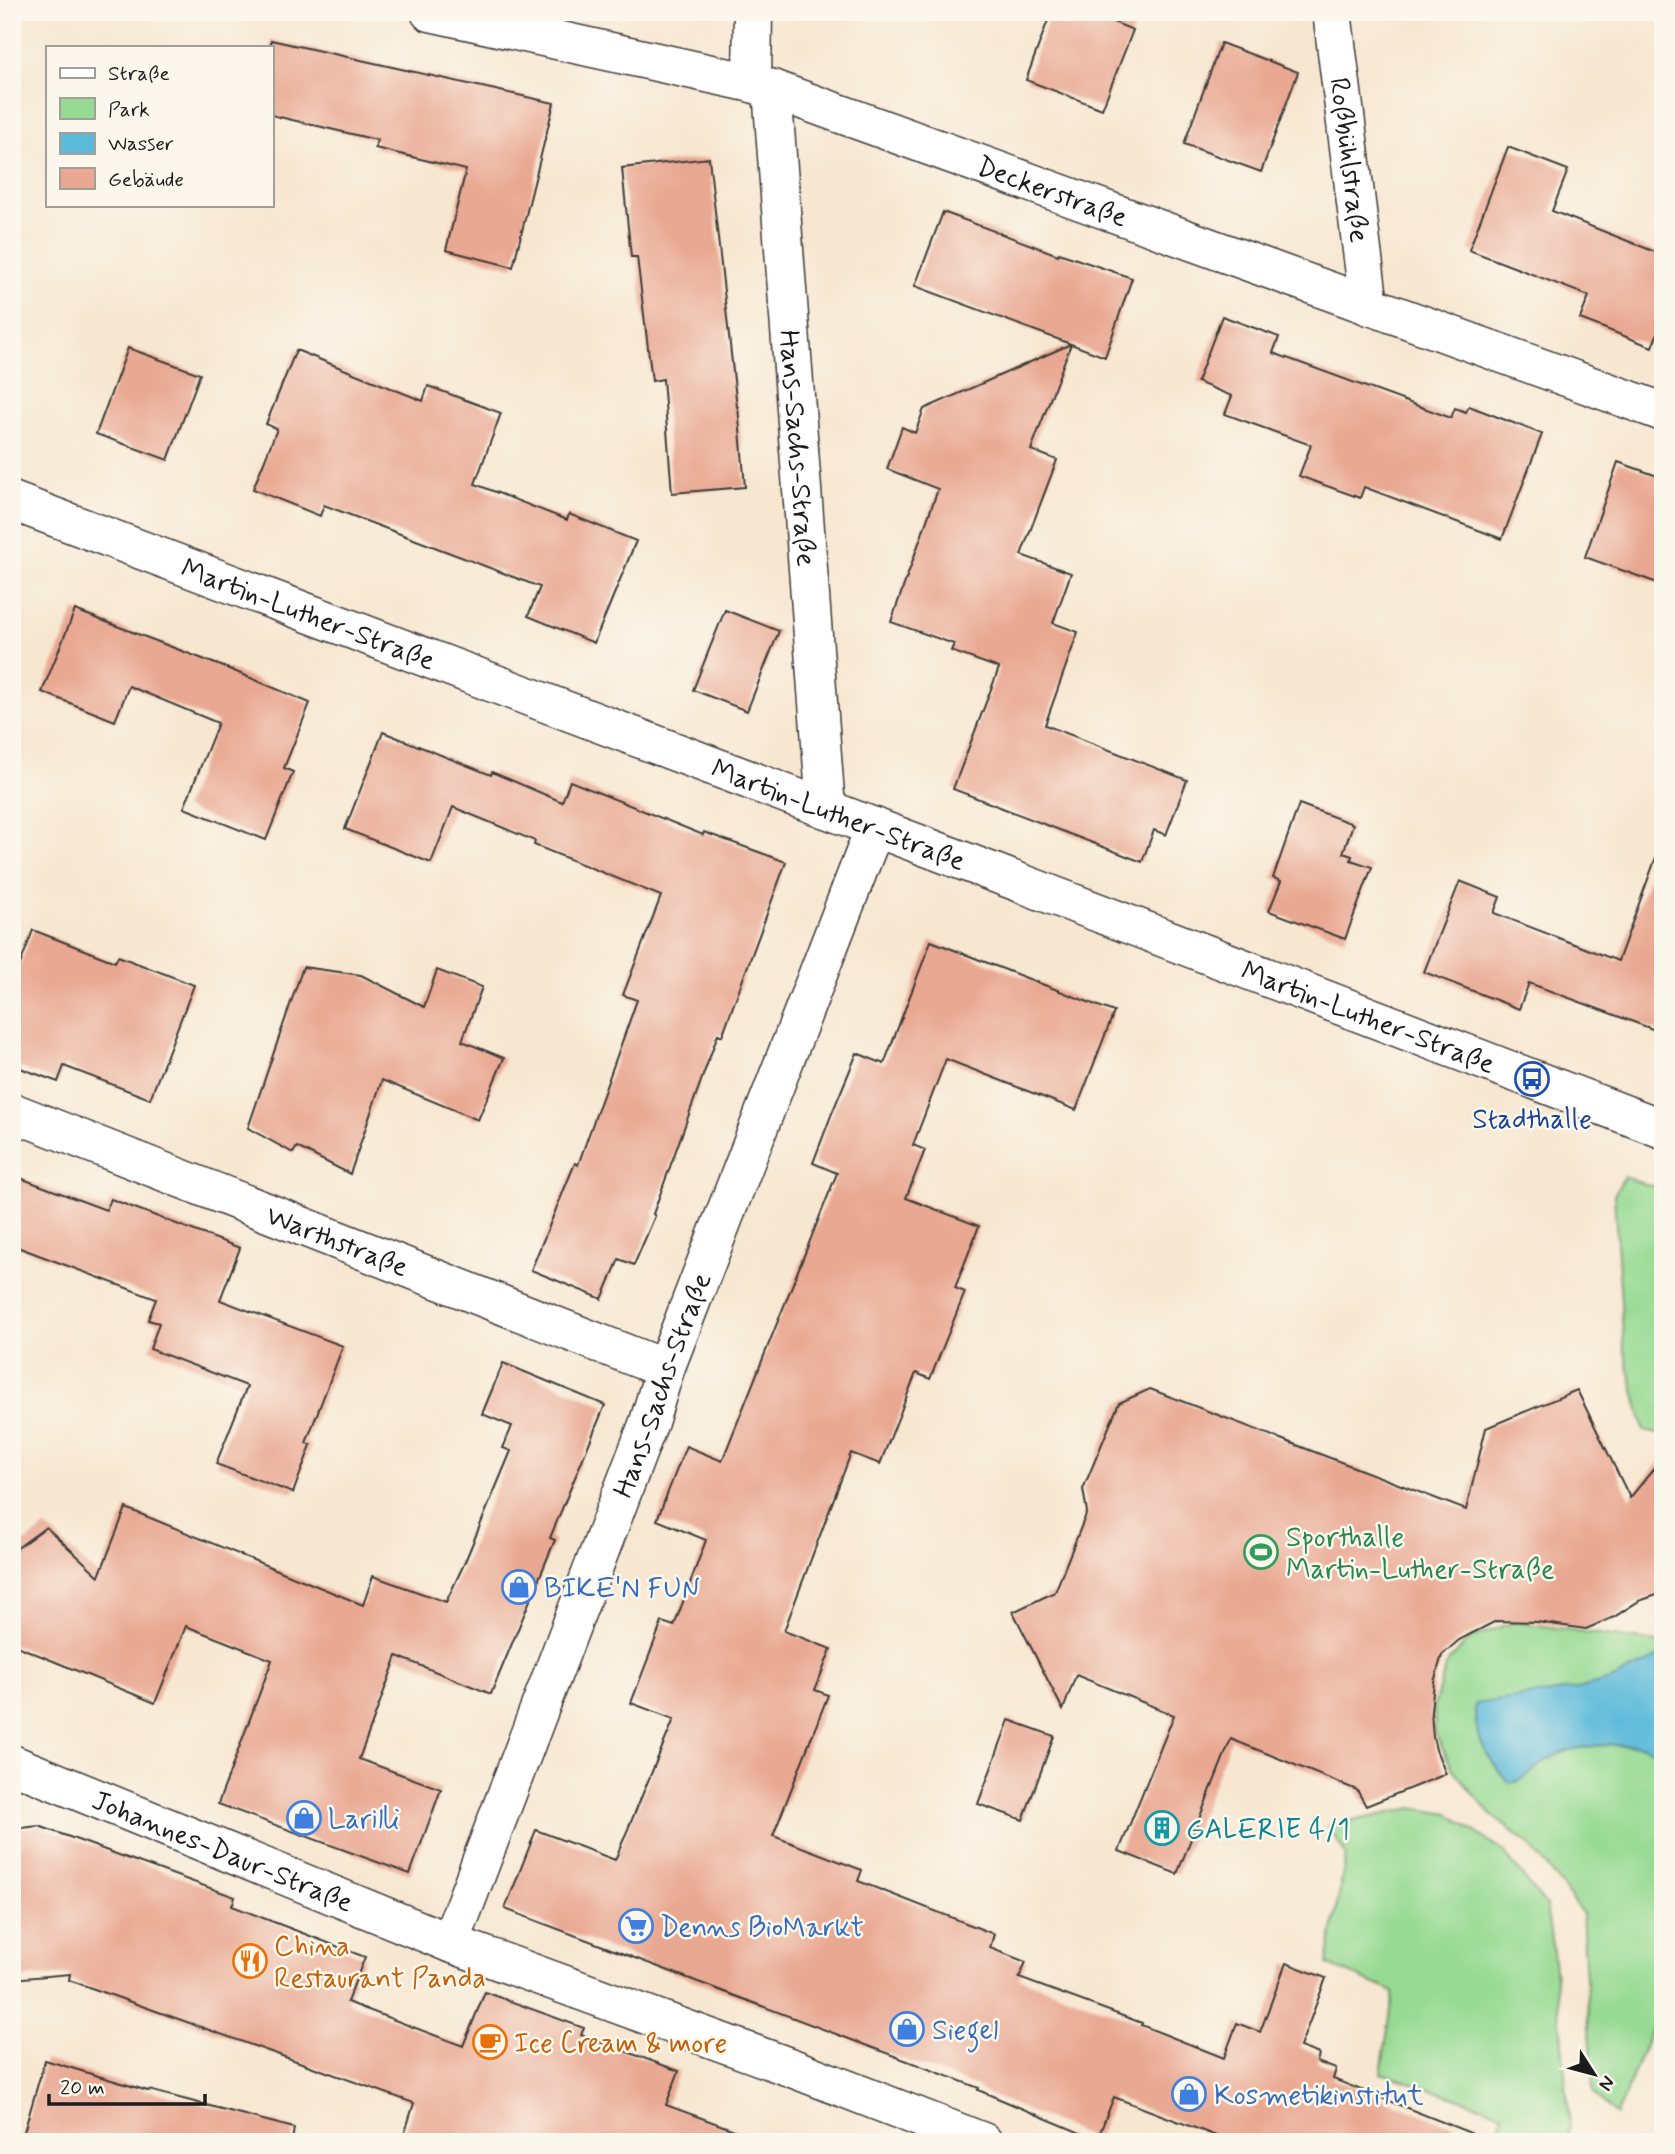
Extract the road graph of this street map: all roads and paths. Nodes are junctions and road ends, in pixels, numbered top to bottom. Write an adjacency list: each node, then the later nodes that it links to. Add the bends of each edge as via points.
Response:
1 (430, 12): 4 (street, Deckerstraße)
2 (753, 12): 4 (street, Hans-Sachs-Straße)
3 (1332, 12): 5 (street, Roßbühlstraße)
4 (762, 86): 5 (street, Deckerstraße); 8 (street, Hans-Sachs-Straße)
5 (1369, 306): 6 (street, Deckerstraße)
6 (1663, 412)
7 (12, 501): 8 (street, Martin-Luther-Straße)
8 (826, 809): 9 (street, Martin-Luther-Straße)
9 (875, 827): 11 (street, Martin-Luther-Straße); 12 (street, Hans-Sachs-Straße)
10 (12, 1112): 12 (street, Warthstraße)
11 (1663, 1129)
12 (664, 1369): 14 (street, Hans-Sachs-Straße, via 649,1422)
13 (12, 1764): 14 (street, Johannes-Daur-Straße)
14 (450, 1943): 15 (street, Johannes-Daur-Straße)
15 (983, 2142)

